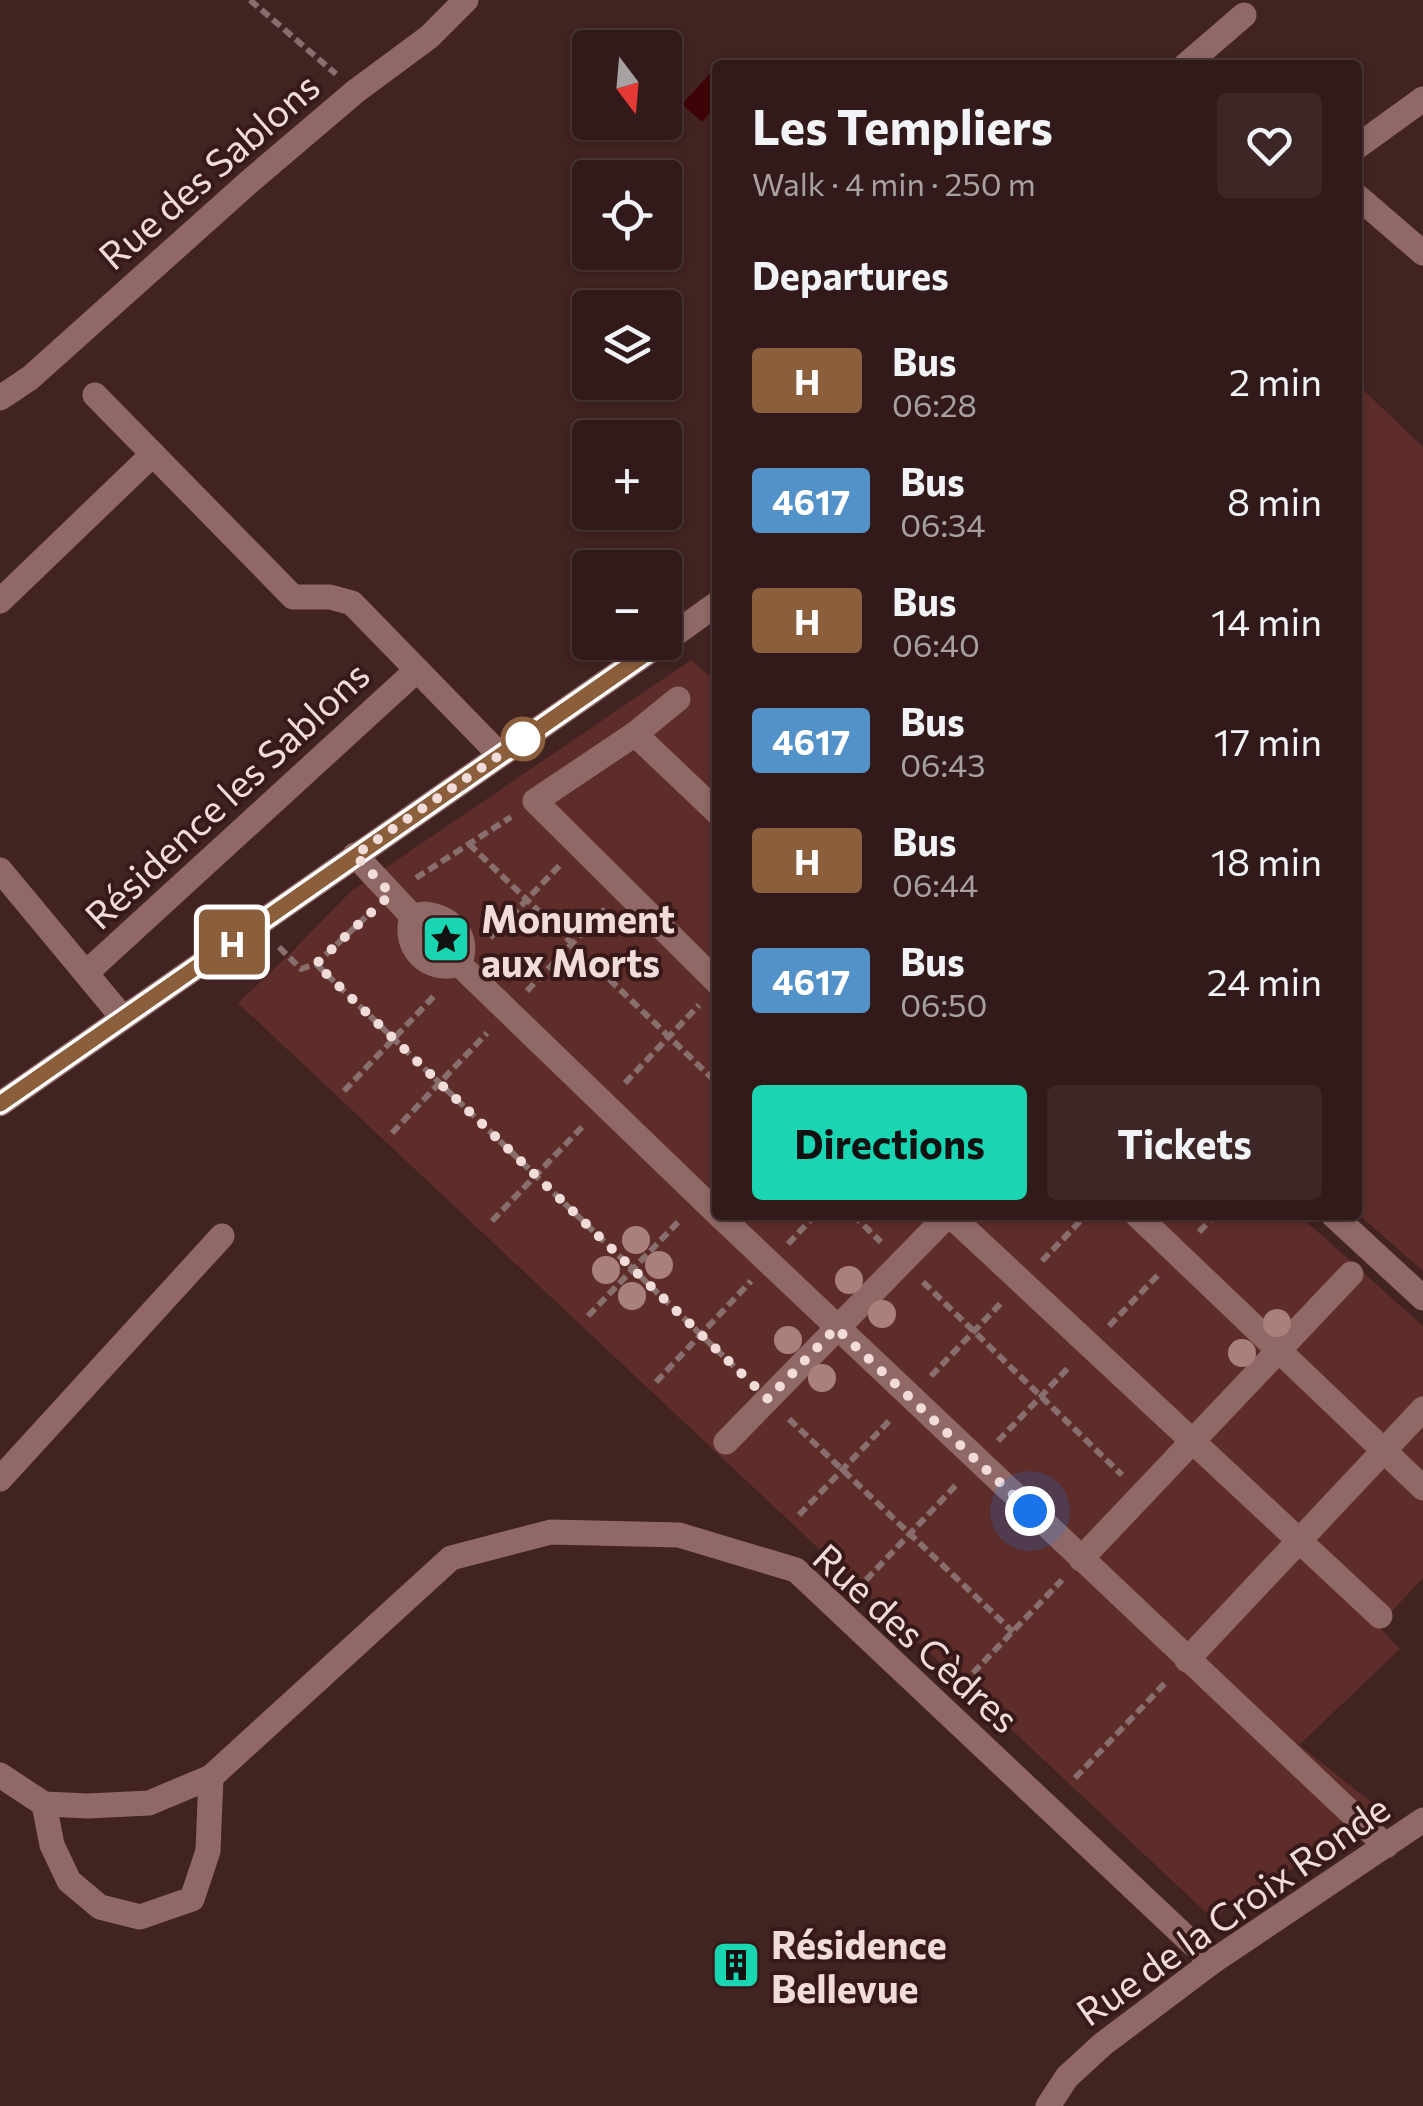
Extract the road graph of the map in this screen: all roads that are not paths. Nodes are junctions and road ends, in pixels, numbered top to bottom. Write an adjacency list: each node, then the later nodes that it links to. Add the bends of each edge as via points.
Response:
1 (466, 0): 9 (street, Rue des Sablons)
2 (1244, 15): 3 (street)
3 (1192, 60)
4 (1423, 100): 5 (street)
5 (1362, 143)
6 (1362, 200): 7 (street)
7 (1423, 253)
8 (95, 395): 10 (street, Résidence les Sablons)
9 (0, 398)
10 (152, 454): 11 (street); 15 (street, Résidence les Sablons, via 293,598 352,604)
11 (0, 601)
12 (712, 607): 13 (street)
13 (682, 629)
14 (638, 660): 18 (street)
15 (417, 670): 18 (street, Résidence les Sablons); 24 (street, Résidence les Sablons)
16 (678, 699): 17 (street)
17 (635, 734): 19 (street); 25 (street, via 535,801)
18 (500, 755): 20 (street)
19 (712, 807)
20 (355, 855): 22 (street); 26 (street)
21 (0, 870): 24 (street, Résidence les Sablons)
22 (412, 916): 23 (street, via 409,937 426,960 436,967); 23 (street, via 436,915 460,933)
23 (459, 964): 28 (street)
24 (86, 973): 26 (street, Résidence les Sablons)
25 (712, 977)
26 (123, 1018): 27 (street)
27 (0, 1104)
28 (712, 1208)
29 (724, 1220): 37 (street)
30 (944, 1220): 37 (street)
31 (954, 1220): 40 (street)
32 (1143, 1220): 38 (street)
33 (1338, 1220): 36 (street)
34 (222, 1236): 43 (street)
35 (1352, 1274): 38 (street)
36 (1423, 1298)
37 (836, 1328): 41 (street); 46 (street)
38 (1279, 1350): 40 (street); 42 (street)
39 (1423, 1409): 42 (street)
40 (1193, 1441): 45 (street); 46 (street)
41 (726, 1442)
42 (1384, 1451): 44 (street); 45 (street)
43 (0, 1478)
44 (1423, 1488)
45 (1300, 1541): 47 (street); 48 (street)
46 (1081, 1559): 48 (street)
47 (1380, 1616)
48 (1188, 1660): 53 (street)
49 (0, 1775): 51 (street)
50 (211, 1778): 51 (street, Rue des Cèdres, via 150,1803); 51 (street, via 208,1851 192,1899 140,1917 100,1907 68,1881); 54 (street, Rue des Cèdres, via 451,1558 551,1532 679,1535 796,1570)
51 (44, 1804)
52 (1423, 1820): 53 (street, Rue de la Croix Ronde)
53 (1386, 1846): 54 (street, Rue de la Croix Ronde)
54 (1212, 1962): 55 (street, Rue de la Croix Ronde, via 1103,2044 1067,2077)
55 (1048, 2106)

